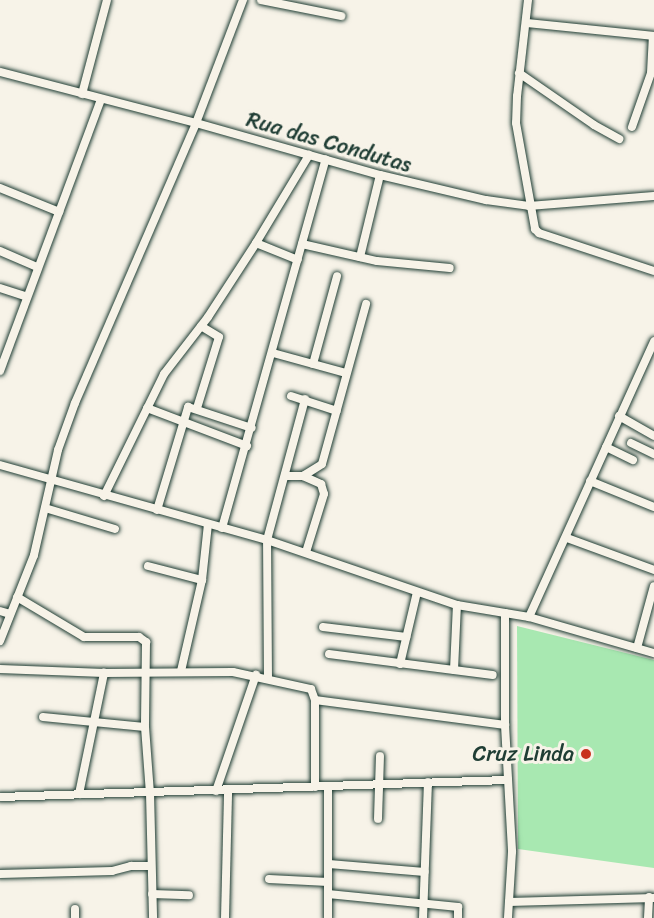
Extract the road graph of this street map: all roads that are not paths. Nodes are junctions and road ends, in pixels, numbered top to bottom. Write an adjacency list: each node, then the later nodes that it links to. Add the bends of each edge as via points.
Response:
1 (107, 0): 10 (street)
2 (243, 0): 12 (street)
3 (261, 0): 5 (street)
4 (528, 0): 6 (street)
5 (341, 16)
6 (527, 23): 7 (street); 9 (street)
7 (654, 36): 13 (street, via 651,73)
8 (0, 72): 10 (street, Rua das Condutas)
9 (519, 74): 14 (street); 20 (street, via 516,123)
10 (82, 94): 11 (street, Rua das Condutas)
11 (101, 100): 12 (street, Rua das Condutas); 21 (street)
12 (196, 123): 15 (street, Rua das Condutas); 57 (street, via 75,403 58,450)
13 (632, 127)
14 (619, 139)
15 (309, 154): 16 (street, Rua das Condutas); 22 (street)
16 (326, 159): 17 (street, Rua das Condutas); 23 (street)
17 (380, 176): 20 (street, Rua das Condutas, via 486,201); 25 (street)
18 (0, 188): 21 (street)
19 (654, 196): 20 (street, Rua das Condutas)
20 (529, 206): 29 (street, via 539,233)
21 (59, 212): 27 (street)
22 (256, 243): 26 (street); 34 (street)
23 (302, 244): 25 (street); 26 (street)
24 (0, 251): 27 (street)
25 (360, 257): 28 (street)
26 (298, 260): 36 (street)
27 (37, 267): 32 (street)
28 (450, 268)
29 (654, 271)
30 (337, 276): 37 (street)
31 (0, 288): 32 (street)
32 (27, 297): 38 (street)
33 (366, 304): 39 (street)
34 (201, 326): 42 (street, via 164,374); 43 (street, via 219,337)
35 (654, 341): 45 (street)
36 (273, 353): 37 (street); 47 (street)
37 (313, 364): 39 (street)
38 (0, 371)
39 (346, 373): 44 (street)
40 (291, 396): 41 (street)
41 (305, 399): 44 (street); 55 (street)
42 (147, 408): 46 (street); 59 (street)
43 (197, 408): 46 (street, via 187,409); 47 (street)
44 (337, 411): 56 (street, via 322,464)
45 (619, 416): 48 (street); 51 (street)
46 (182, 423): 50 (street); 62 (street)
47 (252, 428): 50 (street)
48 (654, 436)
49 (631, 443): 52 (street)
50 (248, 446): 64 (street)
51 (606, 447): 53 (street); 58 (street)
52 (654, 454)
53 (633, 460)
54 (0, 465): 57 (street)
55 (285, 476): 56 (street); 67 (street)
56 (303, 476): 68 (street, via 321,484 324,494)
57 (52, 481): 59 (street); 61 (street)
58 (590, 481): 60 (street); 66 (street)
59 (104, 496): 62 (street)
60 (654, 507)
61 (45, 508): 65 (street); 74 (street, via 34,555)
62 (157, 510): 63 (street)
63 (208, 524): 64 (street); 71 (street)
64 (222, 528): 67 (street)
65 (115, 529)
66 (567, 538): 70 (street); 79 (street)
67 (267, 540): 68 (street); 94 (street)
68 (306, 552): 73 (street)
69 (148, 566): 71 (street)
70 (654, 570)
71 (202, 580): 89 (street)
72 (654, 586): 83 (street)
73 (417, 592): 75 (street); 81 (street)
74 (17, 597): 78 (street); 90 (street, via 84,637 143,638)
75 (457, 605): 77 (street); 88 (street)
76 (0, 611): 78 (street)
77 (505, 613): 79 (street); 98 (street)
78 (10, 614): 82 (street)
79 (530, 617): 83 (street)
80 (323, 627): 81 (street)
81 (406, 637): 86 (street)
82 (0, 641)
83 (637, 648): 84 (street)
84 (654, 653)
85 (329, 654): 86 (street)
86 (400, 664): 88 (street)
87 (0, 669): 91 (street)
88 (453, 670): 93 (street)
89 (181, 671): 90 (street); 92 (street)
90 (145, 672): 91 (street); 99 (street)
91 (104, 673): 97 (street)
92 (256, 675): 94 (street); 106 (street)
93 (493, 675)
94 (268, 678): 95 (street, via 311,689)
95 (315, 699): 98 (street); 105 (street)
96 (43, 717): 97 (street)
97 (92, 723): 99 (street); 109 (street)
98 (506, 725): 101 (street)
99 (145, 727): 108 (street)
100 (380, 756): 103 (street)
101 (507, 780): 102 (street); 122 (street, via 512,852)
102 (428, 782): 103 (street); 114 (street)
103 (378, 784): 104 (street); 111 (street)
104 (328, 786): 105 (street); 112 (street)
105 (315, 787): 107 (street)
106 (216, 791): 107 (street); 108 (street)
107 (228, 791): 125 (street)
108 (150, 793): 109 (street); 113 (street)
109 (79, 794): 110 (street)
110 (0, 797)
111 (378, 819)
112 (329, 864): 114 (street); 117 (street)
113 (151, 866): 115 (street); 118 (street)
114 (425, 872): 123 (street)
115 (0, 874)
116 (269, 879): 117 (street)
117 (328, 882): 119 (street)
118 (152, 894): 120 (street); 124 (street)
119 (328, 894): 123 (street); 126 (street)
120 (189, 895)
121 (652, 897): 122 (street); 130 (street)
122 (509, 902): 129 (street)
123 (424, 903): 127 (street); 128 (street, via 458,907)
124 (153, 918)
125 (225, 918)
126 (328, 918)
127 (423, 918)
128 (458, 918)
129 (508, 918)
130 (648, 918)

